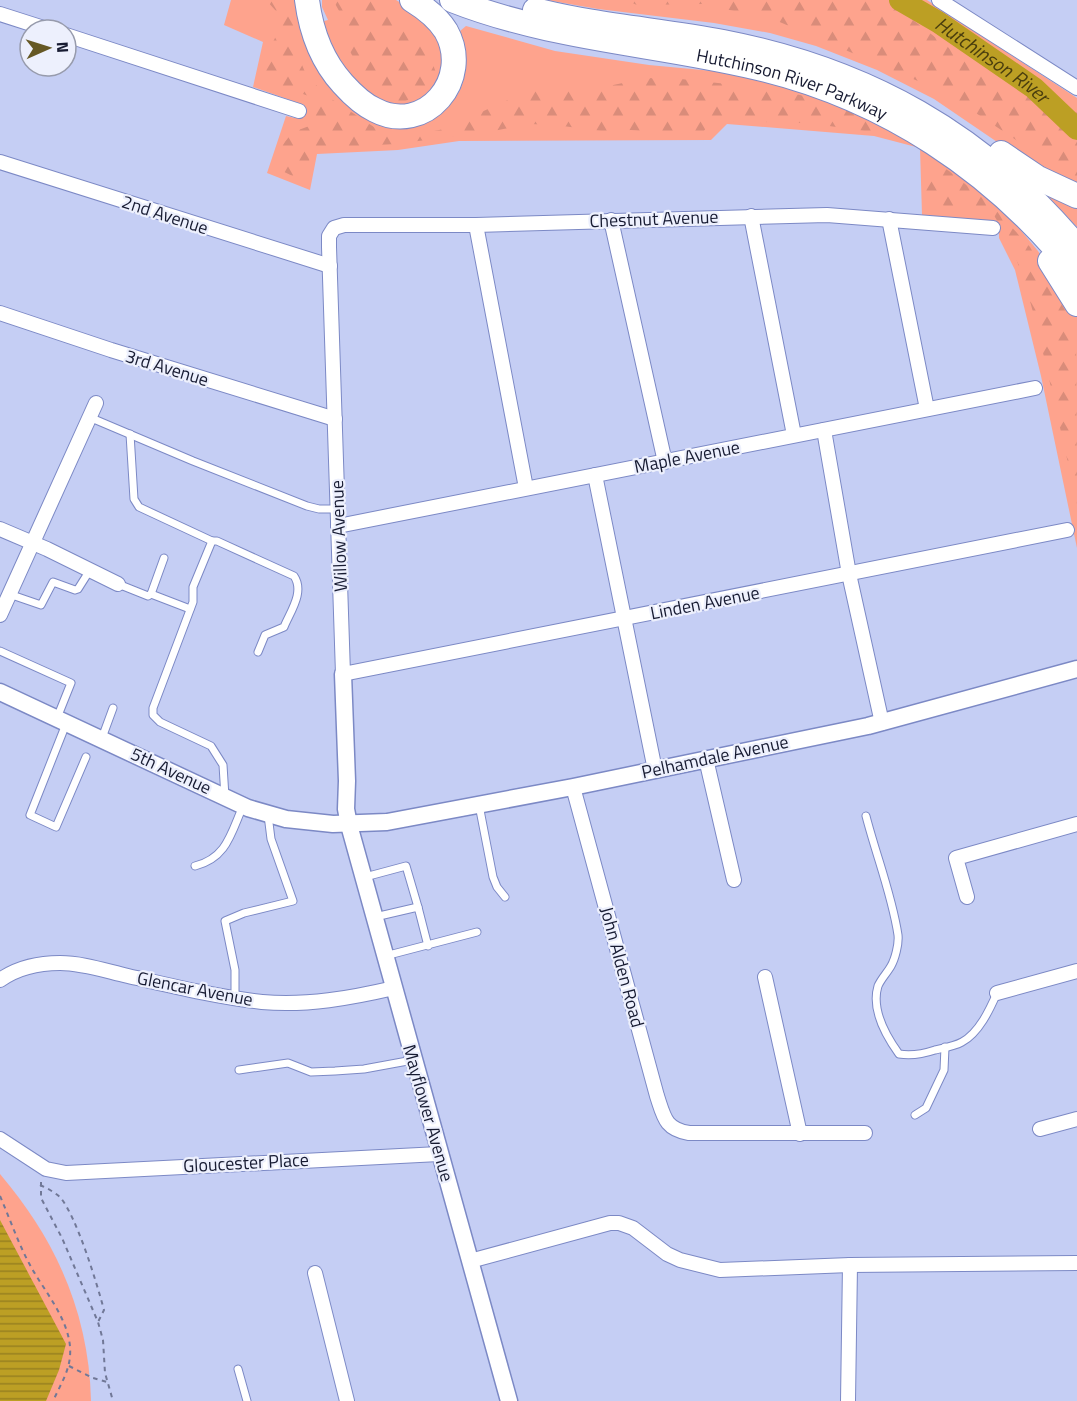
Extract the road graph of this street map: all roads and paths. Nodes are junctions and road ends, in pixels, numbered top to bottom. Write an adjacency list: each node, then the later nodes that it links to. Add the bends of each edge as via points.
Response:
1 (307, 0): 2 (highway, via 316,40 340,80 375,111 403,116 425,110 437,101 453,71 453,52 446,31)
2 (412, 0)
3 (452, 0): 13 (highway, Hutchinson River Parkway, via 562,33 741,64 816,84 913,129)
4 (501, 0): 10 (highway, Hutchinson River Parkway, via 571,18 756,49 825,69)
5 (939, 0): 9 (street)
6 (0, 14): 7 (street)
7 (18, 20)
8 (78, 39): 11 (street)
9 (1077, 88)
10 (876, 90): 14 (highway, via 938,111 1038,177); 21 (highway, Hutchinson River Parkway, via 920,112 986,158)
11 (299, 111)
12 (0, 162): 22 (street, 2nd Avenue)
13 (995, 187): 23 (highway, Hutchinson River Parkway); 24 (highway)
14 (1077, 196)
15 (751, 216): 16 (street, Chestnut Avenue, via 827,214); 17 (street, Chestnut Avenue); 33 (street)
16 (889, 219): 19 (street, Chestnut Avenue); 28 (street)
17 (611, 220): 18 (street, Chestnut Avenue); 34 (street)
18 (477, 225): 20 (street, Chestnut Avenue, via 344,225 334,228); 36 (street)
19 (993, 228)
20 (329, 247): 22 (street, Willow Avenue)
21 (1077, 247)
22 (330, 266): 30 (street, Willow Avenue)
23 (1077, 274)
24 (1077, 304)
25 (0, 313): 30 (street, 3rd Avenue)
26 (1035, 388): 28 (street, Maple Avenue)
27 (96, 403): 29 (street)
28 (927, 409): 31 (street, Maple Avenue)
29 (89, 417): 32 (lane); 42 (street)
30 (335, 419): 37 (street, Willow Avenue)
31 (824, 430): 33 (street, Maple Avenue); 45 (street)
32 (130, 434): 37 (lane, via 307,506); 41 (lane, via 134,499 139,507)
33 (794, 435): 34 (street, Maple Avenue)
34 (665, 462): 35 (street, Maple Avenue)
35 (595, 475): 36 (street, Maple Avenue); 51 (street)
36 (526, 488): 38 (street, Maple Avenue)
37 (338, 509): 38 (street, Willow Avenue)
38 (338, 526): 55 (street, Willow Avenue)
39 (0, 528): 42 (street)
40 (1067, 530): 45 (street, Linden Avenue)
41 (212, 541): 49 (lane, via 193,586); 53 (lane, via 294,576 298,582 299,592 284,627 265,635)
42 (32, 542): 44 (street); 47 (street)
43 (164, 558): 48 (lane)
44 (90, 570): 46 (street); 47 (lane, via 75,590 53,582 41,605)
45 (849, 574): 51 (street, Linden Avenue); 59 (street)
46 (118, 585): 48 (lane)
47 (9, 594): 50 (street)
48 (151, 594): 49 (lane)
49 (190, 609): 65 (lane, via 153,715 211,746 224,765)
50 (0, 615)
51 (623, 620): 55 (street, Linden Avenue); 63 (street)
52 (0, 651): 58 (lane, via 71,682)
53 (258, 652)
54 (1077, 669): 59 (street, Pelhamdale Avenue)
55 (343, 674): 71 (street, Willow Avenue)
56 (0, 692): 58 (street, 5th Avenue)
57 (113, 708): 60 (lane)
58 (62, 720): 60 (street, 5th Avenue); 61 (lane, via 30,815 57,827)
59 (882, 723): 62 (street, Pelhamdale Avenue)
60 (102, 738): 65 (street, 5th Avenue)
61 (86, 757)
62 (706, 759): 63 (street, Pelhamdale Avenue); 74 (street)
63 (655, 770): 64 (street, Pelhamdale Avenue)
64 (573, 787): 66 (street, Pelhamdale Avenue); 95 (street, John Alden Road, via 667,1124 689,1133)
65 (225, 797): 67 (street, 5th Avenue)
66 (479, 805): 71 (street, Pelhamdale Avenue); 75 (lane, via 493,877)
67 (243, 806): 68 (street, 5th Avenue); 72 (lane, via 224,849)
68 (268, 815): 71 (street, 5th Avenue); 87 (lane, via 271,840 293,901 225,921)
69 (866, 816): 88 (lane, via 898,938 892,964 879,985 879,1013 887,1037 899,1054 925,1054)
70 (1077, 824): 76 (street, via 956,858)
71 (349, 825): 73 (street, Mayflower Avenue)
72 (195, 866)
73 (364, 878): 77 (lane, via 406,866); 78 (street, Mayflower Avenue)
74 (734, 880)
75 (505, 897)
76 (967, 897)
77 (418, 907): 78 (lane); 80 (lane)
78 (374, 917): 81 (street, Mayflower Avenue)
79 (477, 932): 80 (lane)
80 (428, 946): 81 (lane)
81 (385, 956): 85 (street, Mayflower Avenue)
82 (1077, 971): 86 (street)
83 (765, 977): 95 (street)
84 (0, 980): 87 (street, Glencar Avenue, via 30,966 61,963)
85 (393, 987): 87 (street, Glencar Avenue, via 333,1000 295,1003); 89 (street, Mayflower Avenue)
86 (997, 993): 88 (lane, via 973,1033 963,1042)
87 (236, 998)
88 (945, 1047): 91 (lane, via 944,1070 926,1108)
89 (413, 1060): 90 (lane, via 335,1071 311,1072 288,1063); 97 (street, Mayflower Avenue)
90 (239, 1070)
91 (915, 1115)
92 (1077, 1119): 93 (street)
93 (1040, 1129)
94 (865, 1133): 95 (street)
95 (800, 1134)
96 (0, 1139): 97 (street, Gloucester Place, via 46,1169 66,1173)
97 (439, 1154): 99 (street, Mayflower Avenue)
98 (0, 1196): 104 (path, via 29,1264 66,1329)
99 (470, 1261): 101 (street, via 600,1224 619,1223 633,1228 667,1254 720,1270); 111 (street, Mayflower Avenue)
100 (1077, 1263): 101 (street)
101 (850, 1265): 112 (street)
102 (315, 1273): 110 (street)
103 (98, 1322): 103 (path, via 41,1198 40,1185 58,1195 72,1220 104,1310); 106 (path)
104 (69, 1366): 106 (path); 107 (path)
105 (238, 1370): 109 (lane)
106 (107, 1382): 108 (path)
107 (53, 1401)
108 (113, 1401)
109 (247, 1401)
110 (348, 1401)
111 (509, 1401)
112 (848, 1401)

